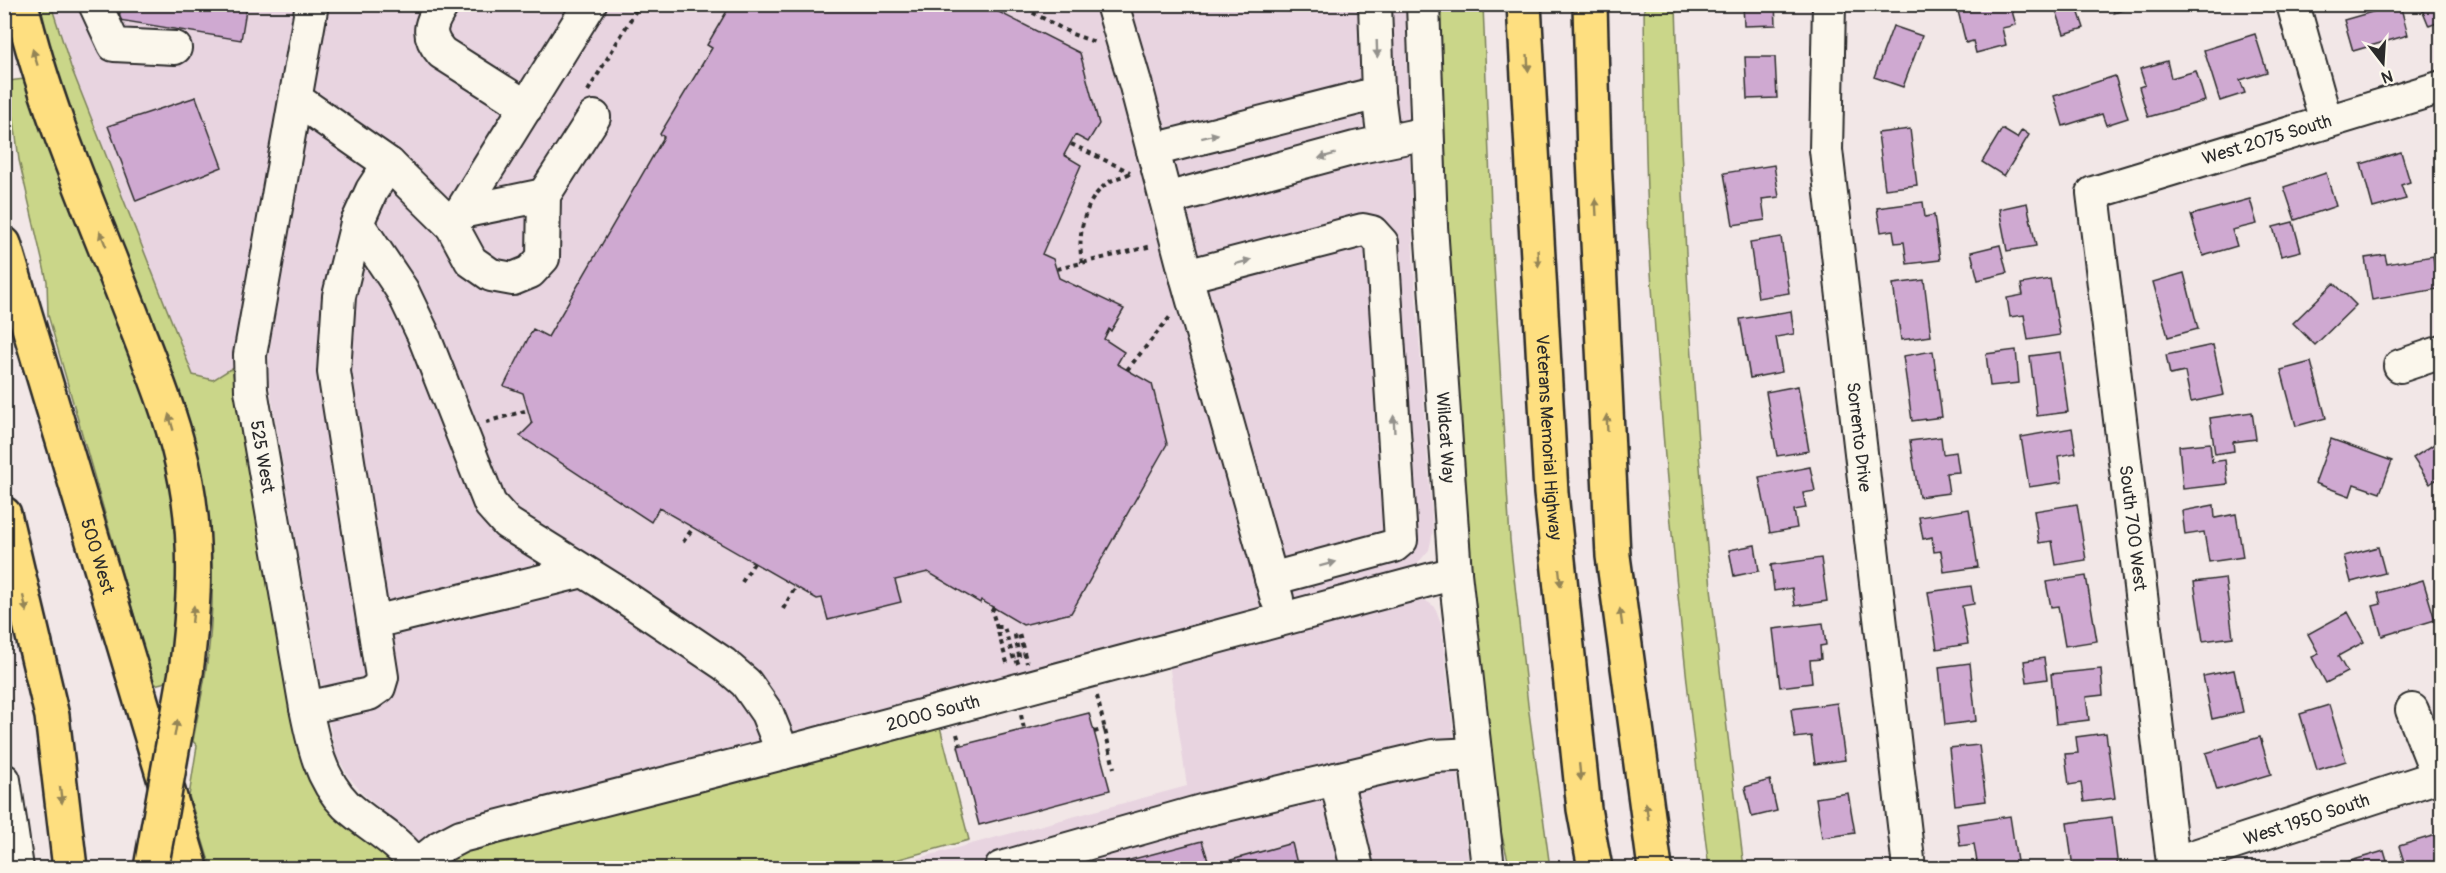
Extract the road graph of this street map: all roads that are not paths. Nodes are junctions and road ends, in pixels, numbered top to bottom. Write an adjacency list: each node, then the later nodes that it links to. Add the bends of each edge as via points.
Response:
1 (21, 4): 52 (main road, one-way to 1, bridge, via 194,607 194,542 186,482 171,419 56,123)
2 (312, 4): 16 (street, 525 West)
3 (590, 4): 17 (street)
4 (1112, 4): 22 (street)
5 (1375, 4): 15 (street, one-way to 15)
6 (1423, 4): 20 (street, Wildcat Way)
7 (1524, 4): 57 (main road, Veterans Memorial Highway, one-way to 57, via 1551,493 1584,809)
8 (1590, 4): 58 (main road, one-way to 8, via 1613,556)
9 (1829, 4): 59 (street, Sorrento Drive, via 1826,150)
10 (2293, 4): 19 (street)
11 (98, 7): 13 (street, via 114,45)
12 (435, 11): 17 (street, via 434,44 442,53)
13 (175, 48)
14 (2442, 87): 19 (street, West 2075 South)
15 (1378, 93): 21 (street); 22 (street, one-way to 15)
16 (296, 99): 23 (street); 41 (street, 525 West, via 249,372)
17 (527, 107): 27 (street)
18 (589, 108): 25 (street)
19 (2326, 122): 24 (street, West 2075 South)
20 (1427, 133): 21 (street); 29 (street, Wildcat Way)
21 (1384, 141): 26 (street, one-way to 26)
22 (1153, 150): 26 (street)
23 (389, 164): 27 (street); 28 (street)
24 (2093, 193): 48 (street, South 700 West)
25 (544, 195): 27 (street); 27 (street, via 543,258 530,272 513,279 491,275 471,261)
26 (1166, 199): 32 (street)
27 (456, 219)
28 (357, 224): 36 (street, via 407,299 490,504 507,524); 40 (street, via 339,296 334,372)
29 (1431, 226): 30 (street); 37 (street, Wildcat Way)
30 (1382, 243): 32 (street, one-way to 30, via 1363,230 1372,232); 38 (street, one-way to 30, via 1394,546 1401,540)
31 (4, 244): 53 (main road, 500 West)
32 (1186, 276): 38 (street)
33 (2442, 352): 34 (street)
34 (2400, 366)
35 (4, 514): 51 (main road, one-way to 51, via 52,716)
36 (583, 571): 40 (street); 43 (street, via 746,682 767,713)
37 (1455, 573): 39 (street, 2000 South); 44 (street, Wildcat Way)
38 (1271, 579): 39 (street)
39 (1282, 619): 43 (street, 2000 South)
40 (374, 622): 41 (street, via 382,677 379,687 369,694)
41 (306, 708): 49 (street, 525 West, via 317,757 338,794 400,846)
42 (2412, 710): 45 (street)
43 (783, 753): 49 (street, 2000 South, via 461,836 440,847)
44 (1475, 754): 46 (street, via 1433,756); 56 (street, Wildcat Way)
45 (2440, 776): 48 (street, West 1950 South)
46 (1336, 779): 54 (street, via 1205,810); 55 (street)
47 (4, 780): 50 (street)
48 (2173, 863)
49 (417, 867)
50 (17, 868)
51 (70, 868)
52 (151, 868)
53 (191, 868)
54 (1001, 868)
55 (1357, 868)
56 (1488, 868)
57 (1595, 868)
58 (1655, 868)
59 (1909, 868)

